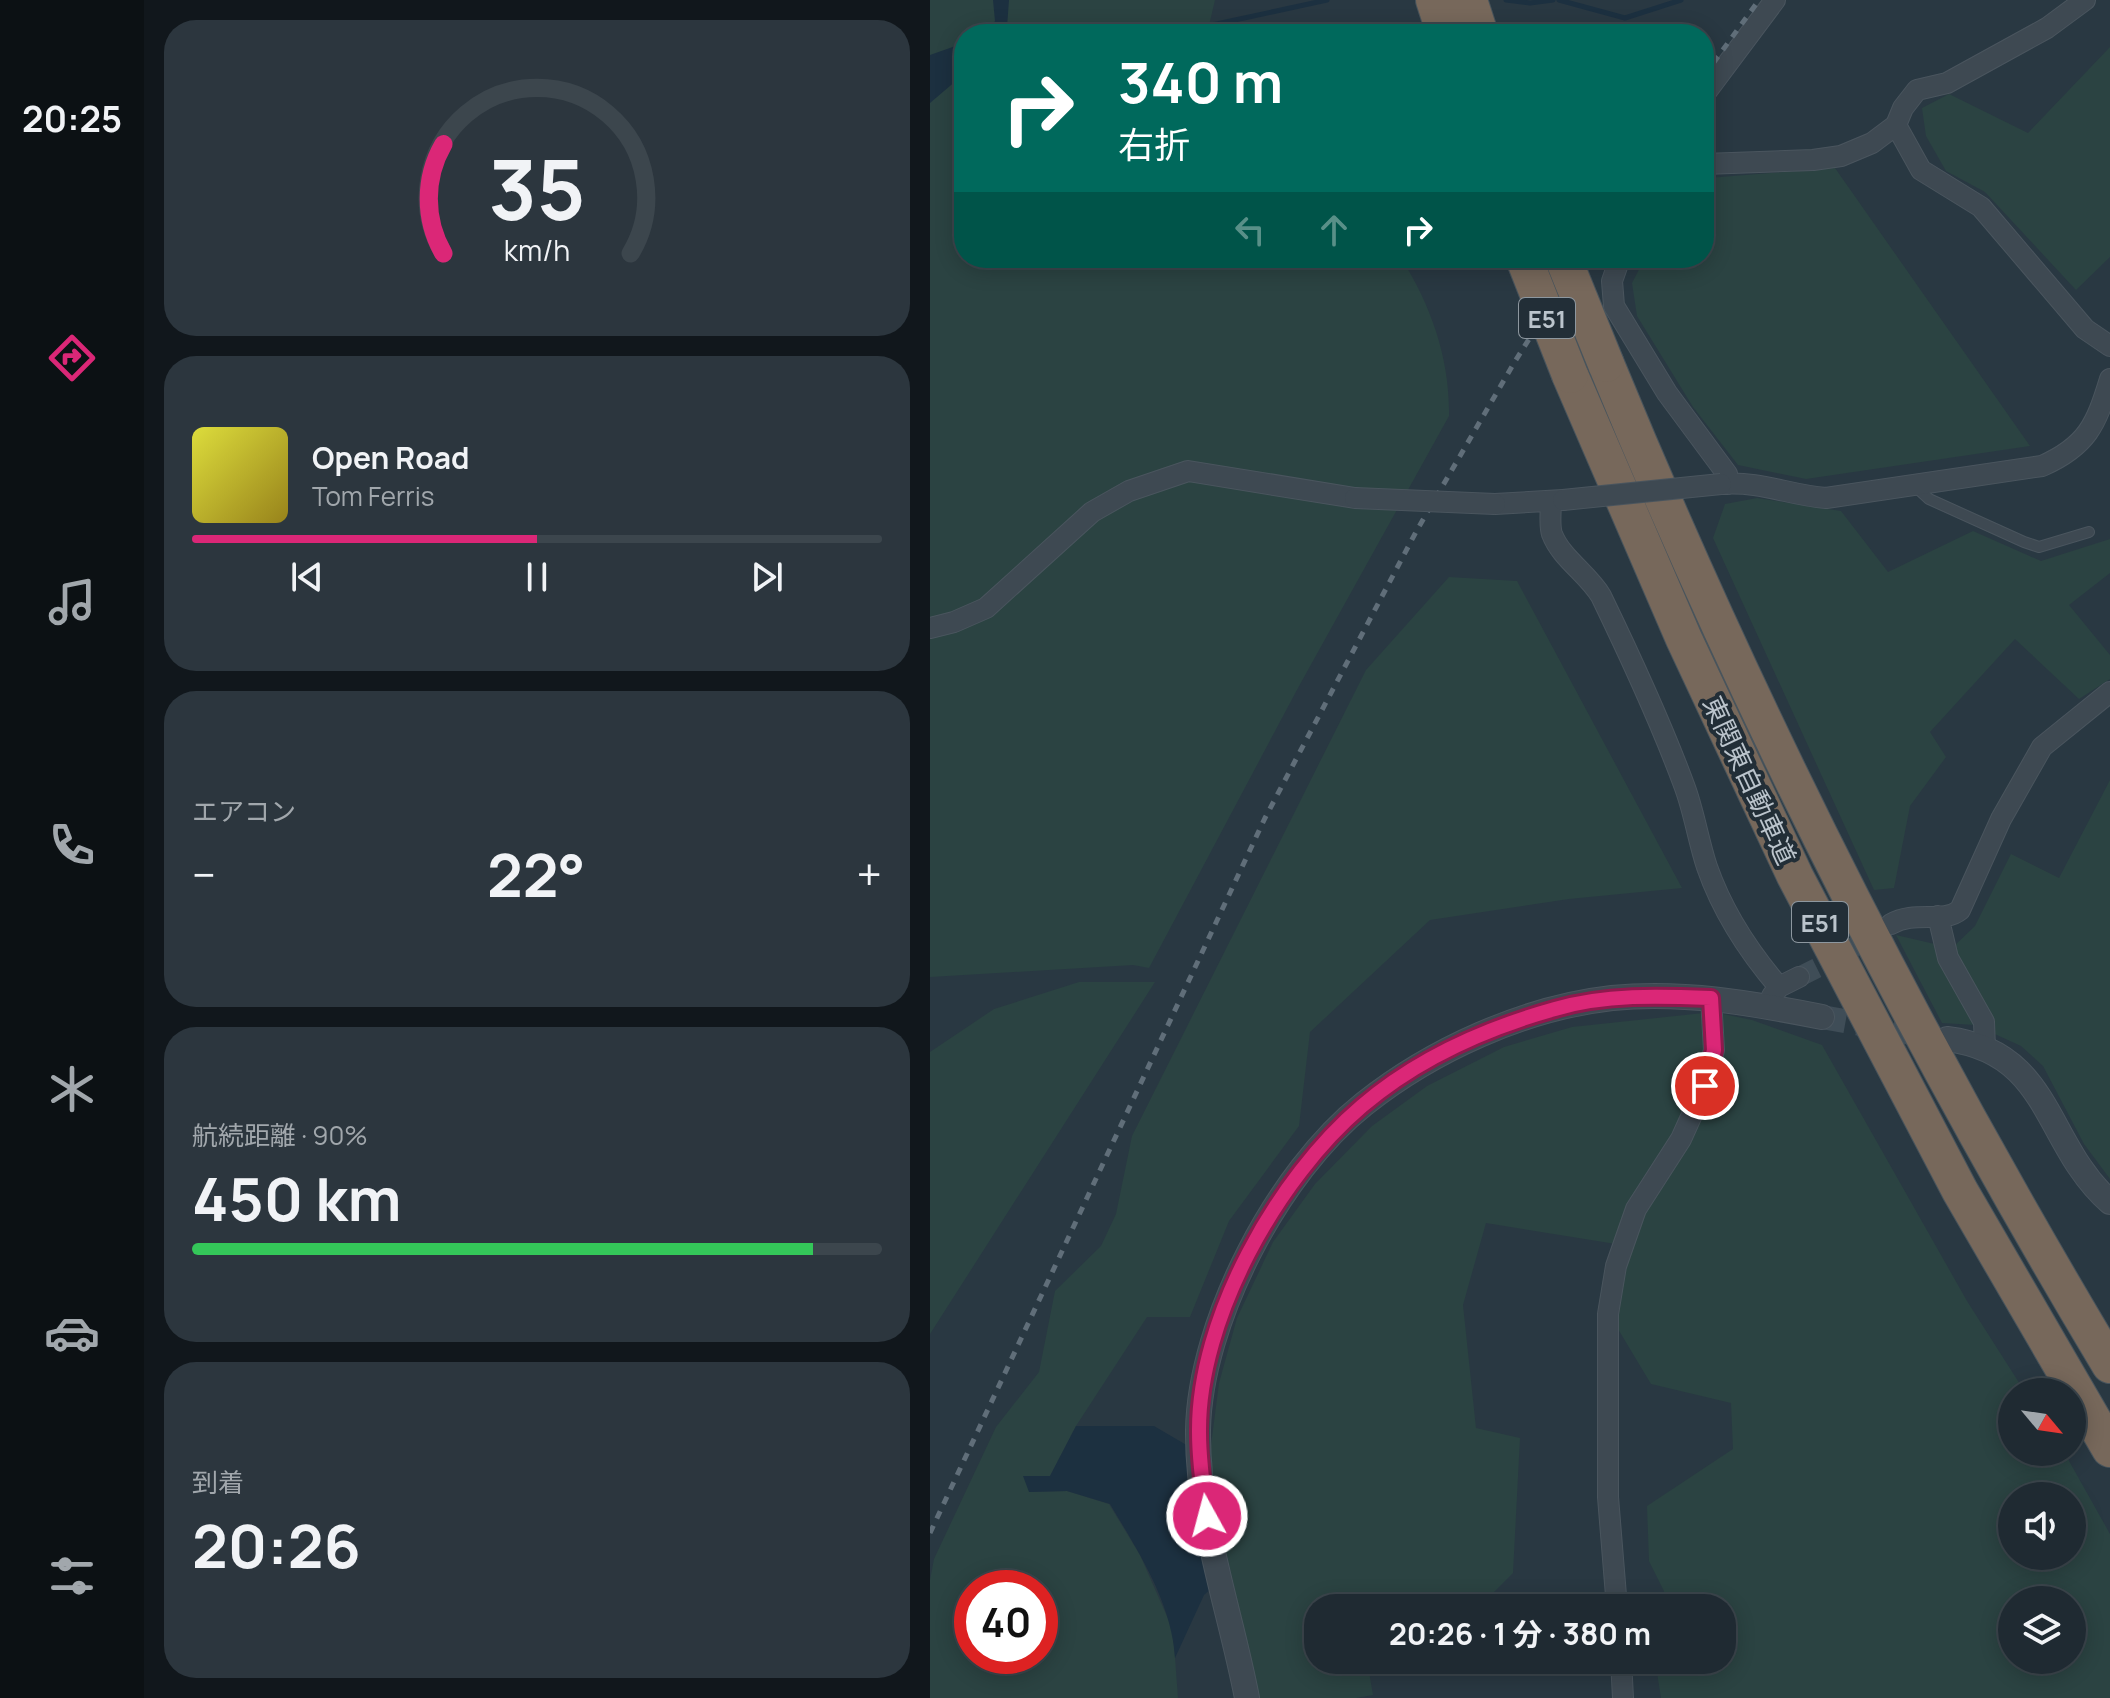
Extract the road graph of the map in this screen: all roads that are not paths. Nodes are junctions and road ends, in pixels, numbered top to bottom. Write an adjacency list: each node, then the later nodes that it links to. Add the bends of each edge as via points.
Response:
1 (1434, 0): 5 (highway)
2 (1469, 0): 6 (highway)
3 (1775, 0): 7 (street)
4 (2085, 0): 8 (street, via 2047,28 1947,83 1917,90)
5 (1442, 24)
6 (1477, 24)
7 (1714, 82)
8 (1896, 125): 9 (street, via 1841,156); 13 (street, via 1921,170 1981,207 2085,329)
9 (1714, 163)
10 (1527, 268): 33 (highway, 東関東自動車道 / E51, bridge, via 1684,639 1795,876 1986,1237)
11 (1567, 268): 30 (highway, 東関東自動車道 / E51, bridge, via 1706,599 1881,958)
12 (1617, 268): 15 (street, via 1614,306 1667,393 1727,474)
13 (2110, 346)
14 (2110, 379): 16 (street, via 2101,412 2065,455 2042,466)
15 (1725, 484): 16 (street, via 1773,486 1796,496 1826,498); 17 (street, bridge)
16 (1915, 486): 18 (lane, via 1929,499 2039,547)
17 (1557, 501): 19 (street, bridge, via 1355,498 1188,471 1129,491 1092,512 986,608); 24 (street, via 1552,533 1601,596 1665,735 1716,890)
18 (2089, 532)
19 (930, 628)
20 (2110, 692): 21 (street, via 2042,747 2001,819 1960,910)
21 (1938, 916): 22 (street, via 1904,917); 28 (street, via 1948,958 1984,1022)
22 (1891, 924)
23 (1799, 977): 24 (street)
24 (1772, 996): 25 (street); 26 (street)
25 (1711, 998): 34 (street, via 1714,1050 1705,1086 1681,1139 1636,1209 1616,1266 1608,1314 1608,1497); 36 (street, via 1611,998 1557,1008 1434,1056 1362,1105 1298,1175 1265,1224 1215,1331 1198,1430 1211,1543)
26 (1822, 1017)
27 (1947, 1039): 28 (street)
28 (1985, 1048): 29 (street, via 2022,1072 2076,1163)
29 (2110, 1202)
30 (2062, 1286): 31 (highway); 32 (highway, 東関東自動車道 / E51)
31 (2110, 1356)
32 (2110, 1365)
33 (2110, 1449)
34 (1616, 1594)
35 (1622, 1674): 37 (street)
36 (1247, 1698)
37 (1623, 1698)

